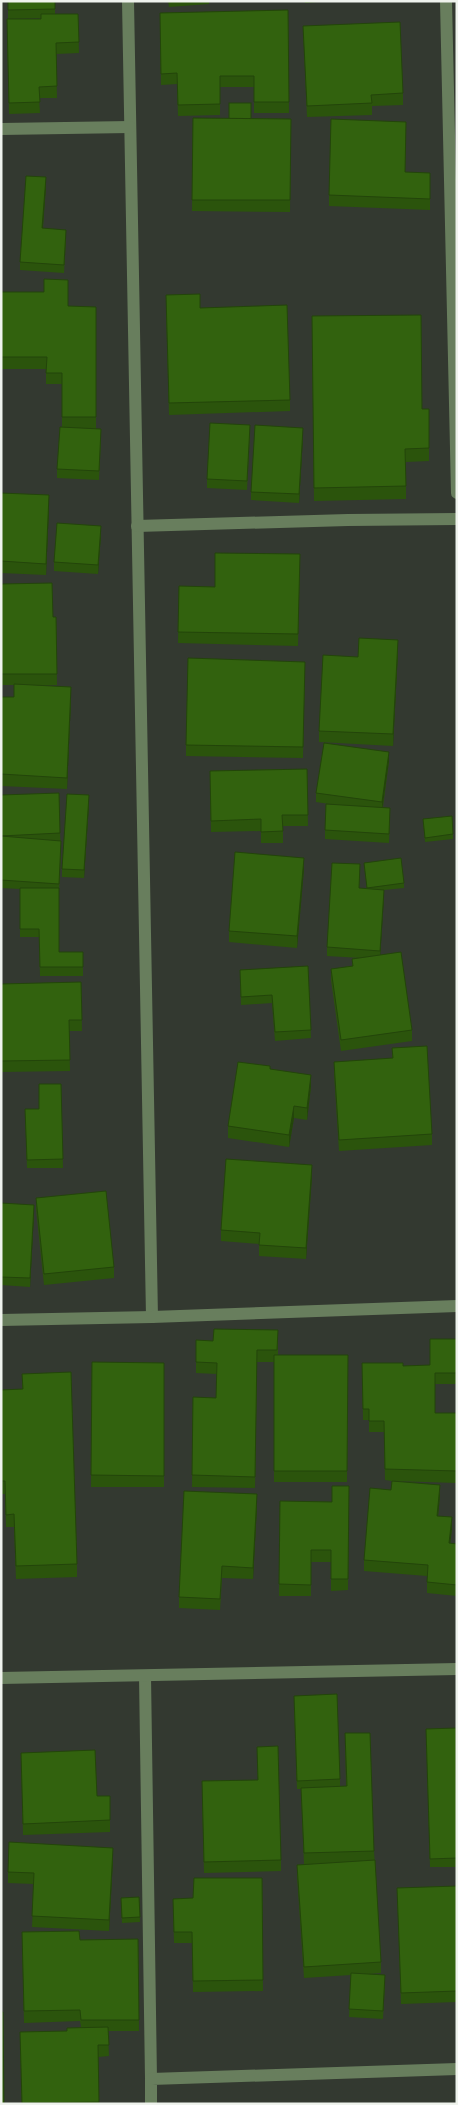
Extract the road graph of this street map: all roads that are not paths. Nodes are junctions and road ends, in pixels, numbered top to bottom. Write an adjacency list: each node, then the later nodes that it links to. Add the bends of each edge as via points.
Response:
1 (128, 1): 3 (street)
2 (446, 1): 5 (street)
3 (130, 127): 4 (street); 8 (street)
4 (1, 129)
5 (453, 135): 6 (street)
6 (457, 493)
7 (457, 519): 8 (street)
8 (137, 526): 10 (street)
9 (457, 1306): 10 (street)
10 (152, 1317): 11 (street)
11 (1, 1320)
12 (457, 1670): 13 (street)
13 (144, 1676): 14 (street); 16 (street)
14 (1, 1678)
15 (457, 2069): 16 (street)
16 (150, 2079): 17 (street)
17 (150, 2104)

